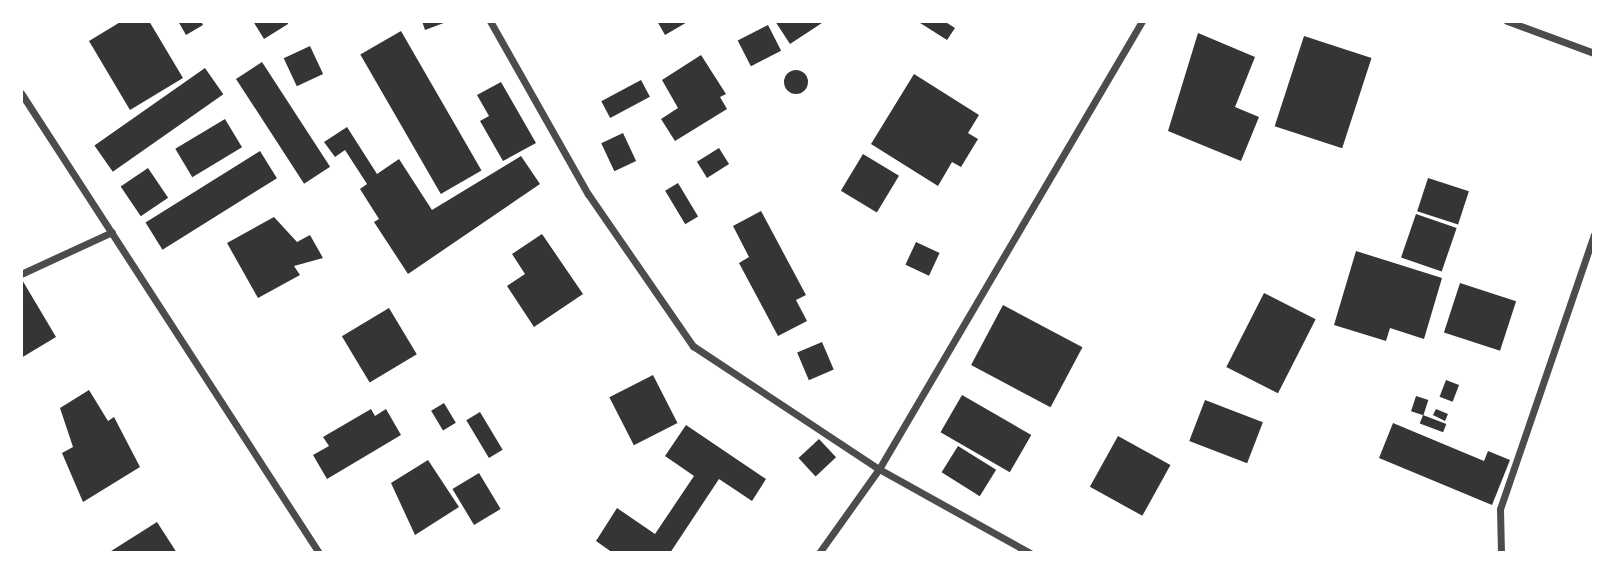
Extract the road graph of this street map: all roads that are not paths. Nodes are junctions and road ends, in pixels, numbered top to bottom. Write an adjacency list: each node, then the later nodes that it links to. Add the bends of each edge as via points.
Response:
1 (489, 21): 9 (street, via 596,206 692,346)
2 (1142, 21): 9 (street)
3 (1507, 21): 4 (street)
4 (1594, 52)
5 (21, 93): 6 (street)
6 (112, 233): 8 (street); 10 (street)
7 (1594, 235): 13 (street, via 1500,509)
8 (21, 274)
9 (879, 469): 11 (street); 12 (street)
10 (319, 553)
11 (819, 553)
12 (1030, 553)
13 (1501, 553)

